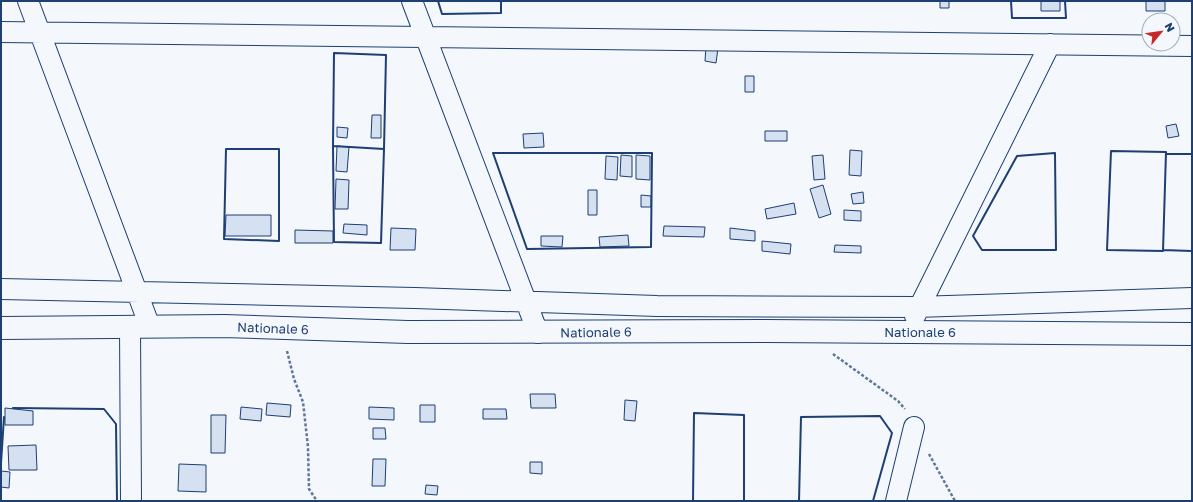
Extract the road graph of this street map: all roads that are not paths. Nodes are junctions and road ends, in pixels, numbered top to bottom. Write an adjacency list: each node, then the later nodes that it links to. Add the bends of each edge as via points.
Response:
1 (28, 1): 4 (street)
2 (412, 1): 5 (street)
3 (1, 32): 4 (street)
4 (40, 32): 5 (street); 9 (street)
5 (425, 37): 6 (street); 11 (street)
6 (1050, 44): 7 (street); 12 (street)
7 (1192, 46)
8 (1, 289): 9 (street)
9 (137, 292): 11 (street); 13 (street)
10 (1192, 298): 12 (street)
11 (526, 302): 12 (street, via 657,306); 16 (street)
12 (919, 307): 15 (street)
13 (140, 327): 14 (main road, Nationale 6); 16 (main road, Nationale 6); 19 (street)
14 (1, 328)
15 (907, 332): 16 (main road, Nationale 6); 17 (main road, Nationale 6)
16 (538, 333)
17 (1192, 334)
18 (914, 428): 20 (street)
19 (131, 501)
20 (896, 501)

